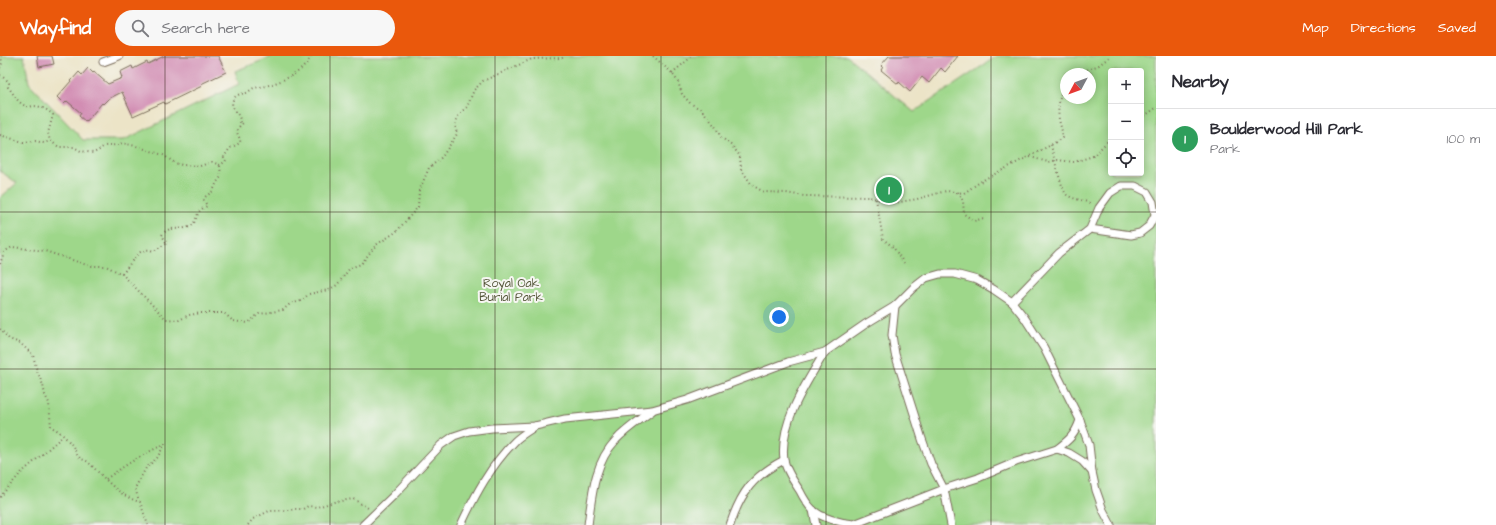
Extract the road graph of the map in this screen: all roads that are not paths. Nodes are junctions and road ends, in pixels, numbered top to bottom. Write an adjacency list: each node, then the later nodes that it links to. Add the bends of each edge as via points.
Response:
1 (119, 56): 2 (lane)
2 (103, 62)
3 (1090, 229): 3 (lane, via 1131,236 1140,233 1149,226 1155,215 1153,202 1147,192 1135,186 1121,186 1110,193 1099,208); 4 (lane, via 1059,253)
4 (1012, 302): 5 (lane, via 977,280 955,274 940,274 926,278); 8 (lane, via 1044,348)
5 (895, 306): 6 (lane); 13 (lane, via 892,334 895,354 931,464)
6 (824, 352): 7 (lane, via 788,362 687,400); 11 (lane, via 788,423)
7 (652, 410): 9 (lane, via 564,419); 17 (lane, via 616,440 605,453 592,492)
8 (1080, 420): 10 (lane, via 1076,432); 12 (lane, via 1089,445)
9 (535, 426): 15 (lane, via 492,428 454,436 441,445); 16 (lane, via 516,440 501,456 485,479)
10 (1057, 449): 12 (lane, via 1082,461); 13 (lane)
11 (784, 460): 14 (lane, via 793,480); 18 (lane, via 754,480 742,495)
12 (1092, 472): 22 (lane, via 1102,510)
13 (944, 489): 20 (lane); 21 (lane)
14 (813, 510): 19 (lane); 20 (lane, via 827,518)
15 (363, 525)
16 (461, 525)
17 (588, 525)
18 (730, 525)
19 (816, 525)
20 (853, 525)
21 (951, 525)
22 (1111, 525)

